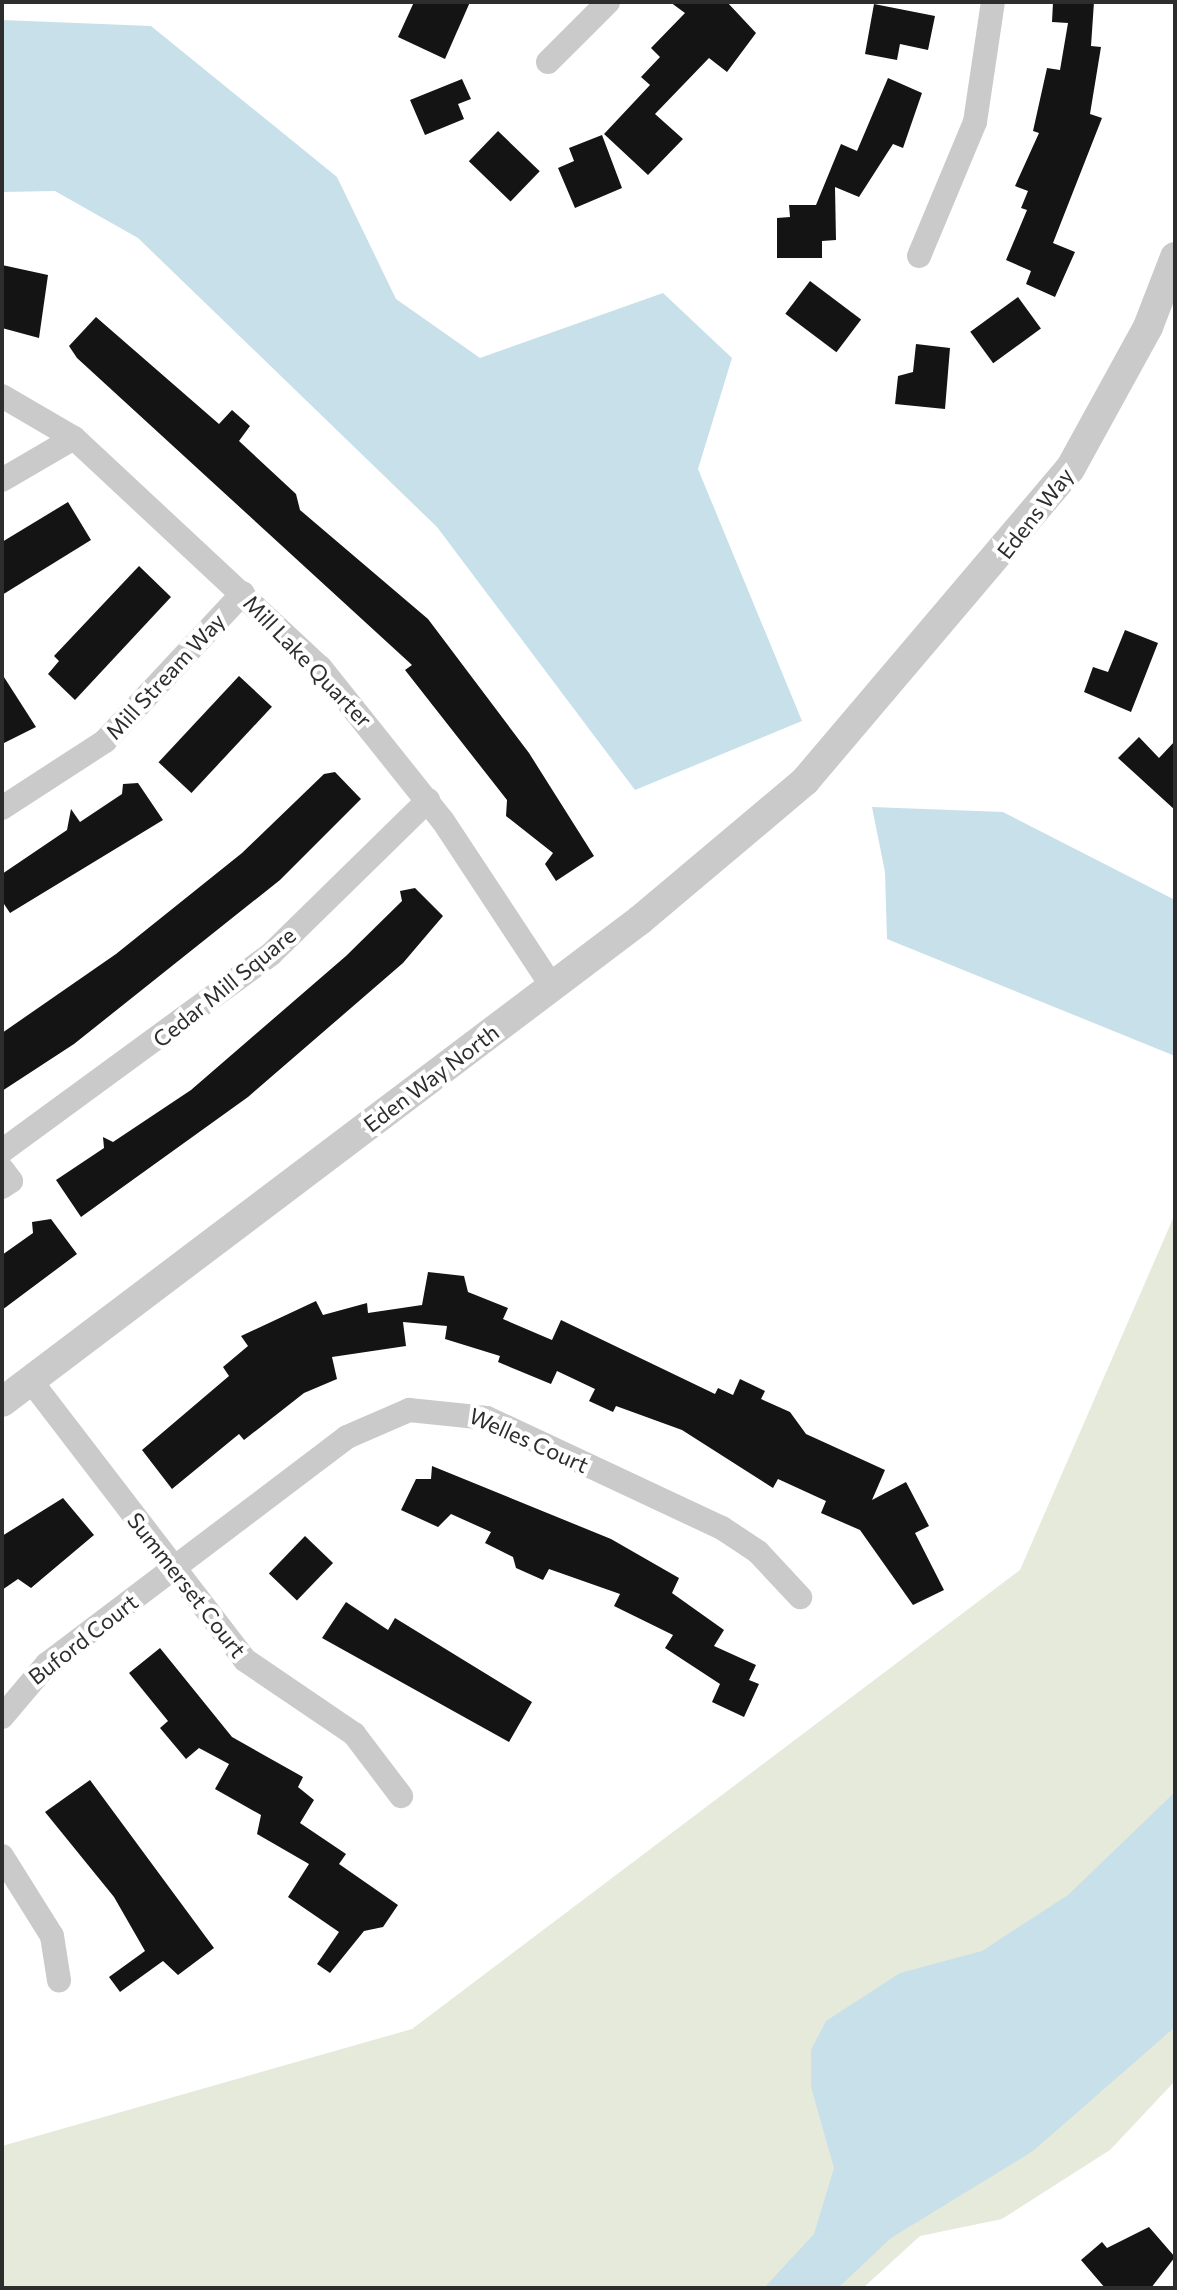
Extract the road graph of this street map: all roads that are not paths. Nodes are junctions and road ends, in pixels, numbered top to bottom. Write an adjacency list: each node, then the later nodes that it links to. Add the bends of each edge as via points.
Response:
1 (608, 2): 3 (street)
2 (993, 2): 4 (street, via 975,122)
3 (548, 62)
4 (919, 256)
5 (1175, 257): 10 (street, Edens Way, via 1148,327 1070,469)
6 (2, 396): 7 (street, Mill Lake Quarter)
7 (74, 438): 8 (street); 9 (street, Mill Lake Quarter)
8 (2, 480)
9 (243, 593): 11 (street, Mill Lake Quarter, via 320,667); 12 (street, Mill Stream Way, via 105,741)
10 (845, 737): 13 (street, Eden Way North, via 748,834)
11 (428, 800): 13 (street, Mill Lake Quarter); 14 (street, Cedar Mill Square, via 271,954)
12 (2, 808)
13 (552, 986): 17 (street, Eden Way North)
14 (2, 1151)
15 (2, 1169): 16 (street, via 11,1181)
16 (2, 1187)
17 (31, 1381): 18 (street, Eden Way North); 19 (street, Summerset Court)
18 (2, 1402)
19 (173, 1570): 20 (street, Welles Court, via 372,1422 409,1410 464,1410 722,1528 758,1552); 21 (street, Buford Court, via 28,1681); 22 (street, Summerset Court, via 245,1660 354,1734)
20 (800, 1597)
21 (2, 1717)
22 (401, 1796)
23 (2, 1856): 24 (street, via 49,1929)
24 (59, 1980)

